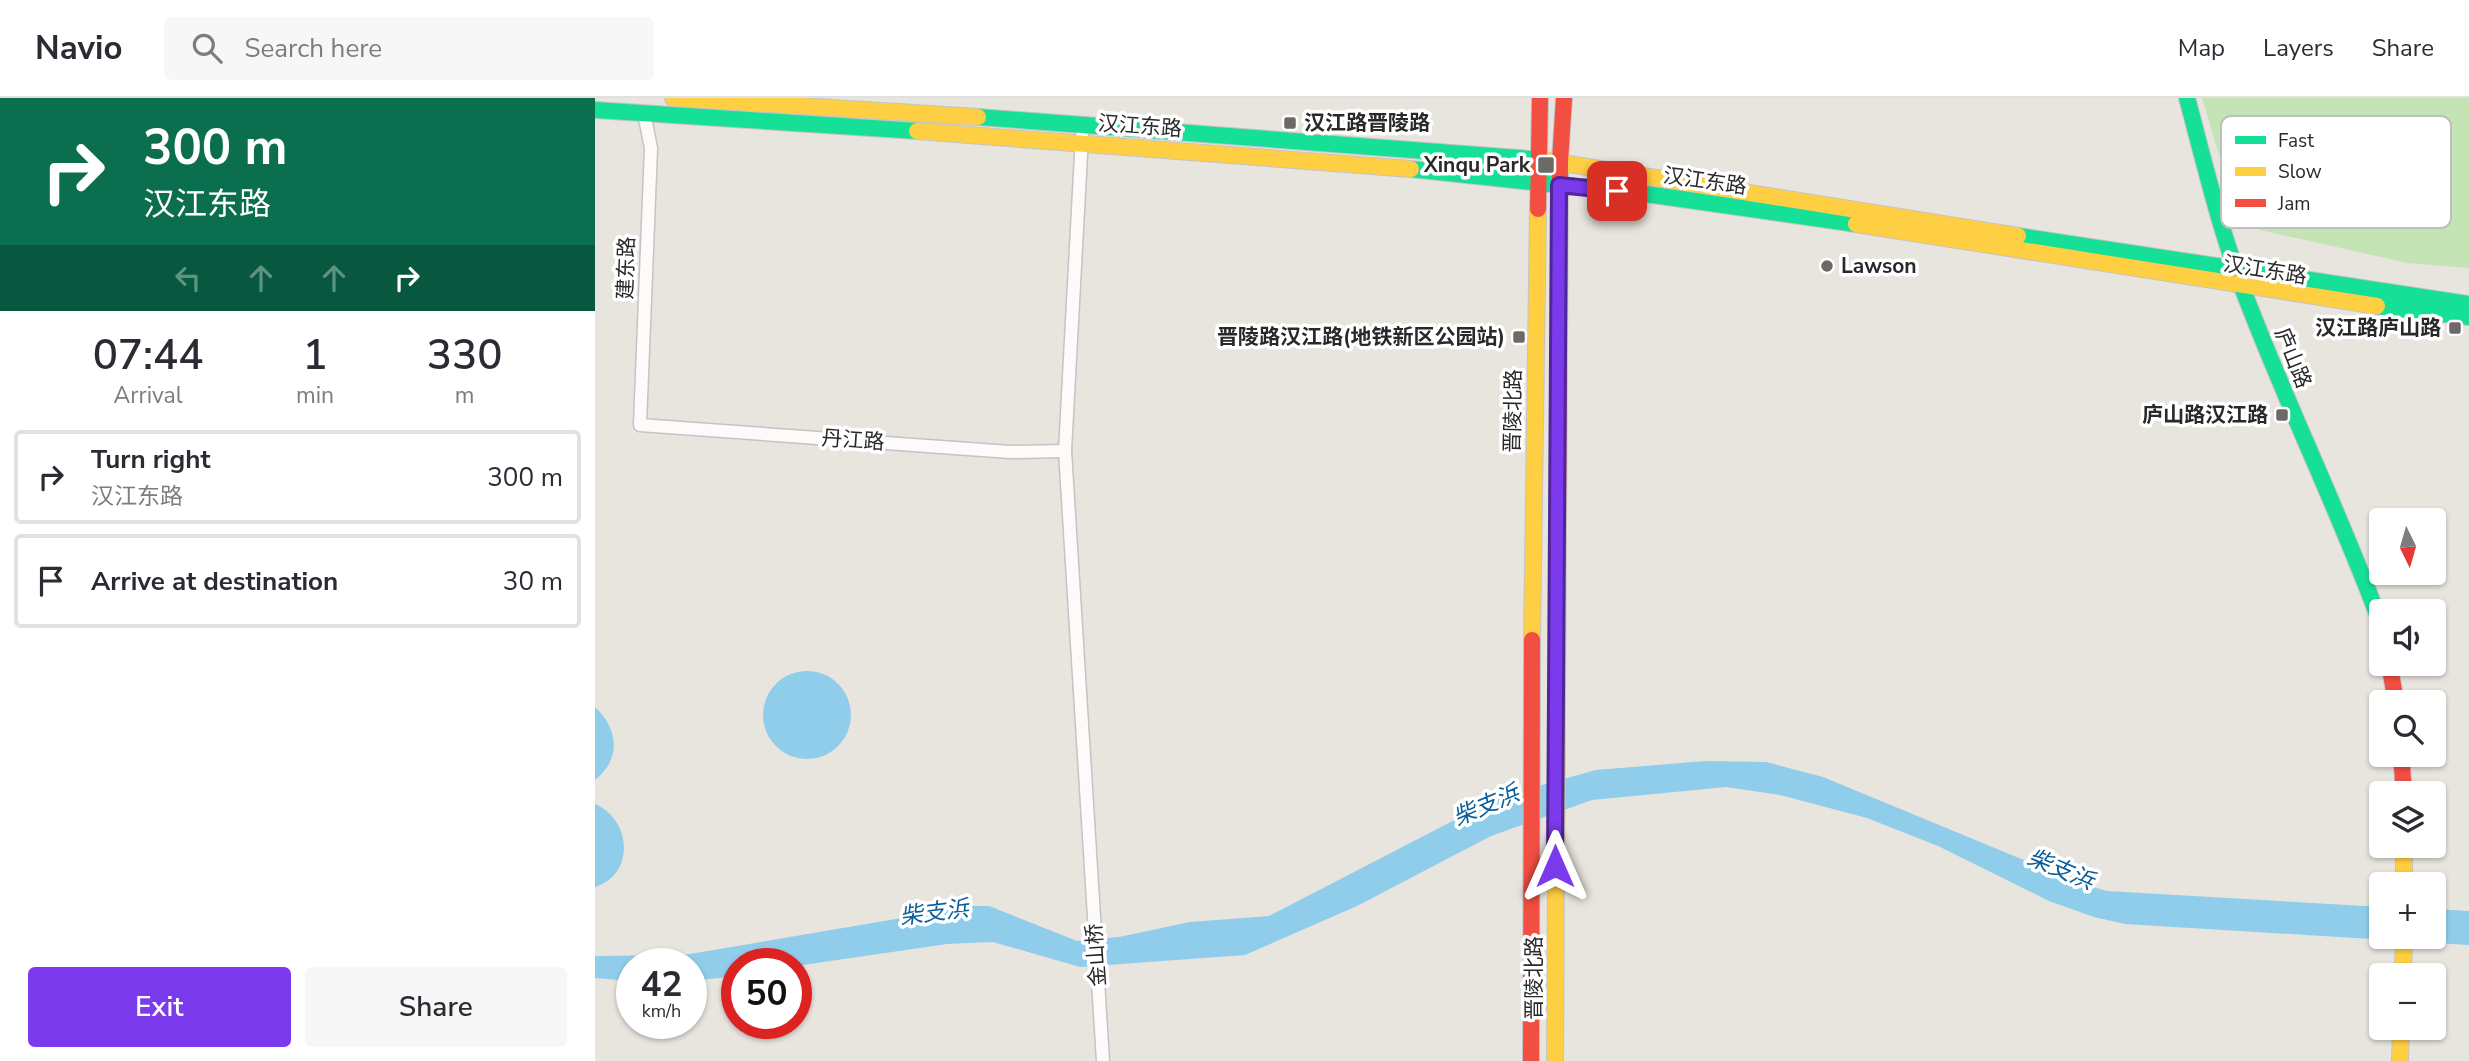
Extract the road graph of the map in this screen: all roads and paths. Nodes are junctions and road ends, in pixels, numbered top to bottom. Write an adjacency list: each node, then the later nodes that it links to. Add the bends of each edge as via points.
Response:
1 (653, 98): 6 (main road)
2 (673, 98): 8 (main road, 汉江东路)
3 (1540, 98): 10 (main road, 晋陵北路)
4 (1564, 98): 11 (main road, 晋陵北路)
5 (2187, 98): 14 (main road, 庐山路)
6 (641, 105): 7 (main road, 汉江东路); 9 (main road, 汉江东路); 20 (street, 建东路, via 651,148)
7 (595, 110)
8 (1083, 123): 9 (street, 金山桥); 10 (main road, 汉江东路)
9 (1081, 142): 12 (main road, 汉江东路, via 1386,165); 21 (street, 金山桥)
10 (1537, 158): 11 (main road, 汉江东路); 12 (main road, 晋陵北路)
11 (1560, 161): 13 (main road, 晋陵北路); 16 (main road, 汉江东路)
12 (1537, 182): 13 (main road, 汉江东路); 25 (main road, 晋陵北路, via 1529,787)
13 (1559, 185): 17 (main road, 汉江东路, via 1886,228); 26 (main road, 晋陵北路)
14 (2221, 217)
15 (2224, 228): 16 (main road, 庐山路)
16 (2236, 270): 17 (main road, 庐山路); 18 (main road, 汉江东路)
17 (2243, 289): 19 (main road, 汉江东路); 22 (main road, 庐山路)
18 (2469, 304)
19 (2469, 317)
20 (640, 425): 21 (street, 丹江路, via 1010,452)
21 (1065, 451): 24 (street, 金山桥)
22 (2372, 599)
23 (2401, 1040): 27 (main road)
24 (1103, 1061)
25 (1531, 1061)
26 (1555, 1061)
27 (2400, 1061)

